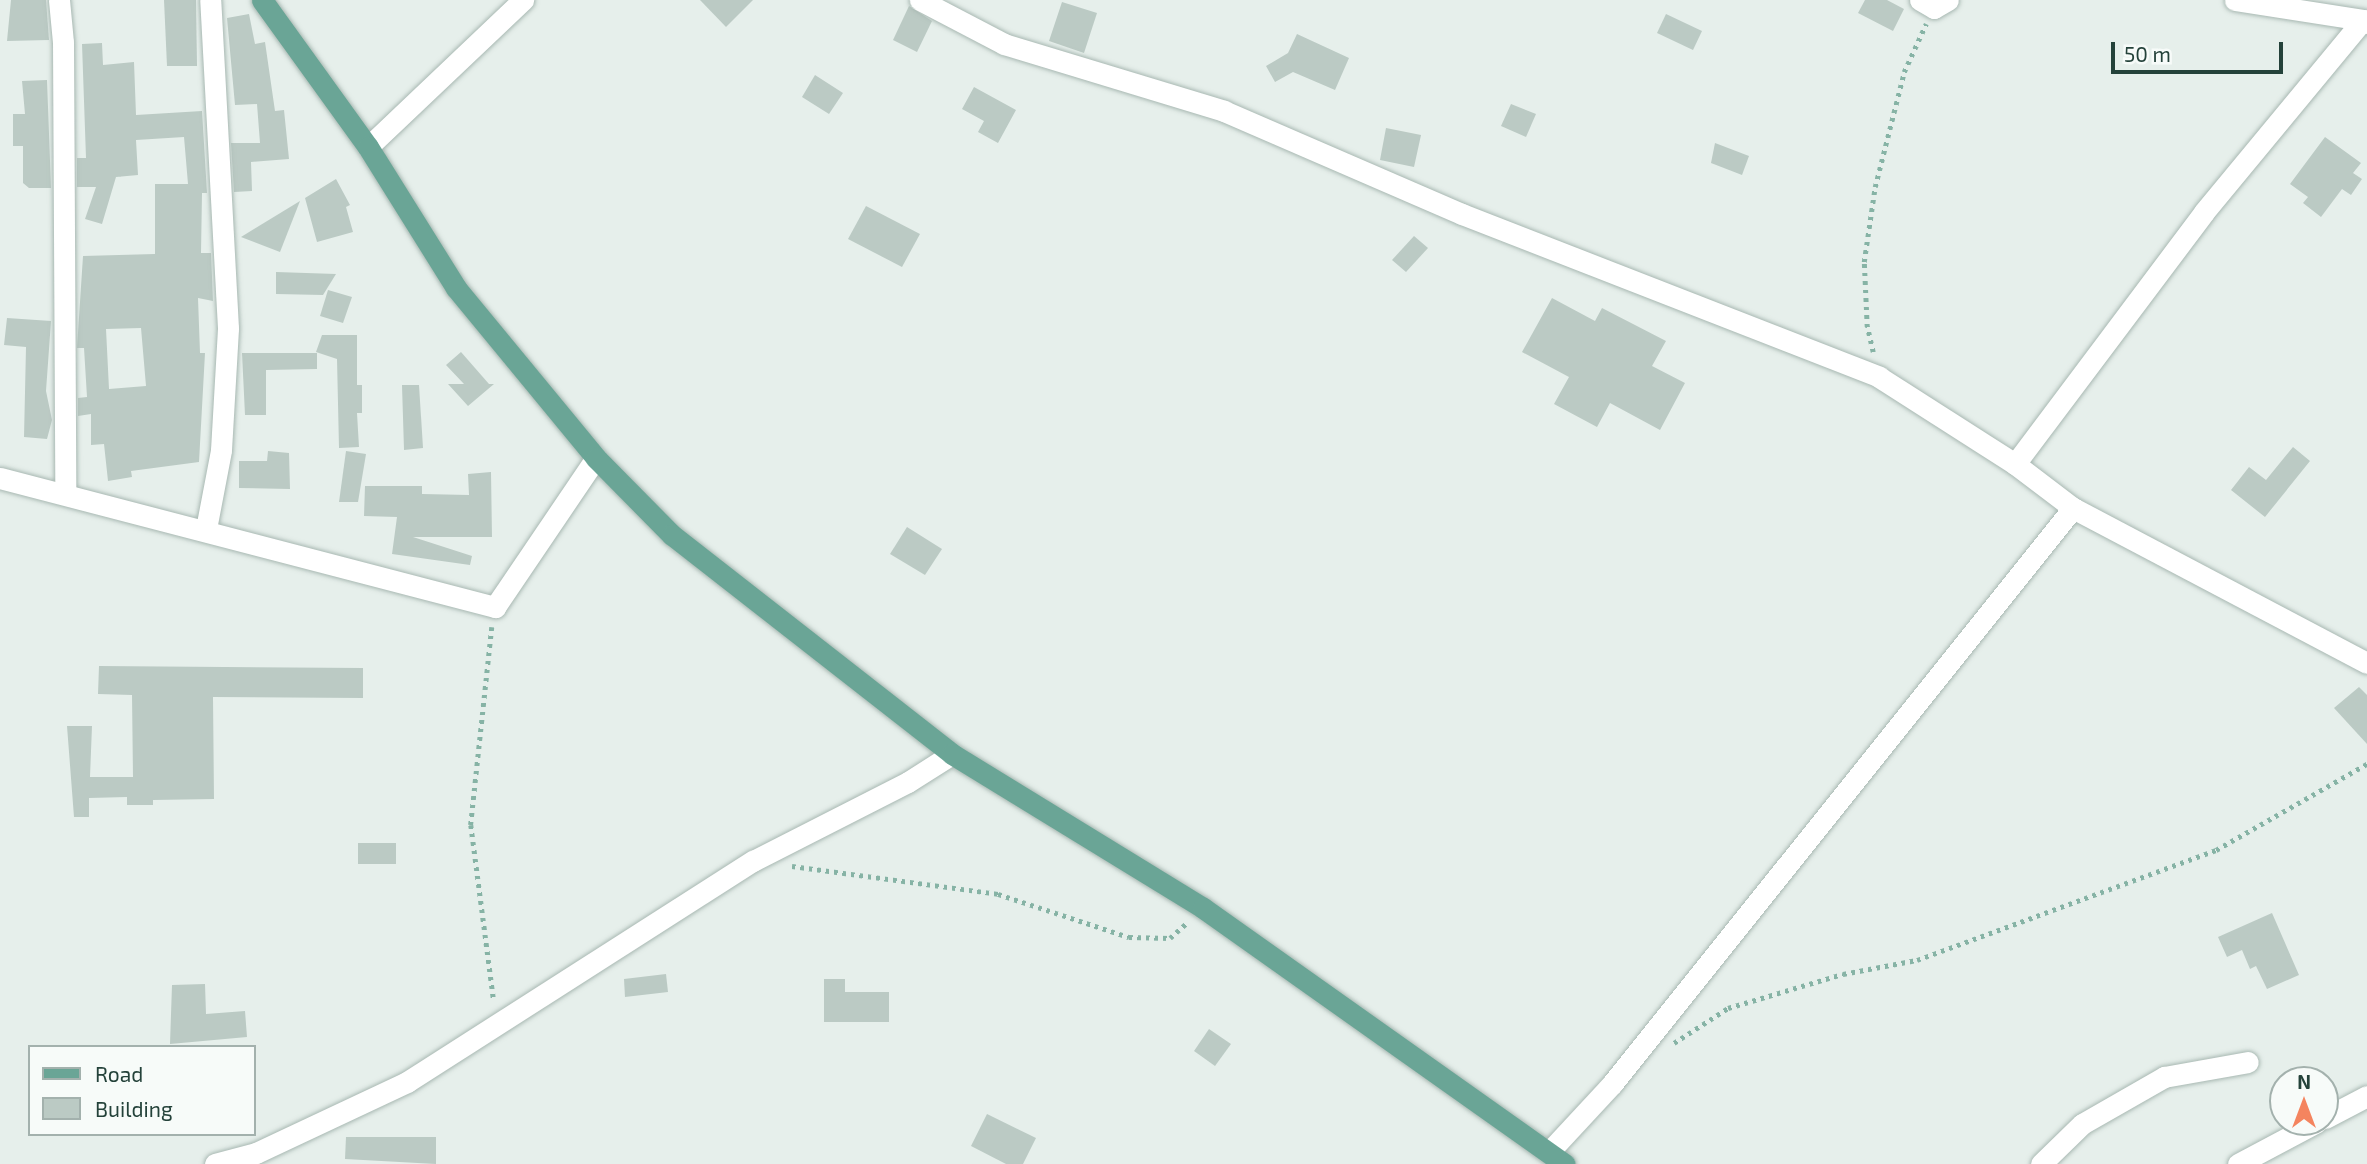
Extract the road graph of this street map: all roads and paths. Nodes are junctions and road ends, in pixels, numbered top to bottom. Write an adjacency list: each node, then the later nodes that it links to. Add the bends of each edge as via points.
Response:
1 (59, 0): 14 (street, via 64,42)
2 (211, 0): 16 (street, via 228,328 222,450)
3 (262, 0): 9 (main road)
4 (523, 0): 9 (street)
5 (920, 0): 10 (street, via 1004,44 1224,111 1462,214)
6 (2235, 0): 8 (street)
7 (1934, 3): 10 (path, via 1904,72 1875,187 1864,262 1867,327)
8 (2365, 22): 12 (street, via 2204,212)
9 (368, 147): 11 (main road, via 456,288)
10 (1879, 377): 12 (street)
11 (596, 458): 17 (street); 19 (main road, via 673,535)
12 (2015, 464): 15 (street)
13 (0, 478): 14 (street)
14 (65, 492): 16 (street)
15 (2073, 508): 18 (street); 29 (street)
16 (206, 529): 17 (street)
17 (495, 607): 23 (path, via 471,825)
18 (2367, 663)
19 (953, 754): 21 (street, via 908,782); 22 (main road)
20 (2367, 764): 24 (path, via 2216,850 1917,960 1843,974 1728,1008)
21 (752, 861): 22 (path, via 998,894 1129,937 1170,938); 23 (street)
22 (1203, 908): 29 (main road)
23 (497, 1022): 30 (street, via 407,1082 342,1115 256,1153)
24 (1670, 1046)
25 (2248, 1062): 31 (street, via 2164,1077 2082,1124)
26 (2367, 1096): 27 (street)
27 (2339, 1111)
28 (2291, 1136): 32 (street)
29 (1557, 1158)
30 (215, 1164)
31 (2041, 1164)
32 (2238, 1164)

